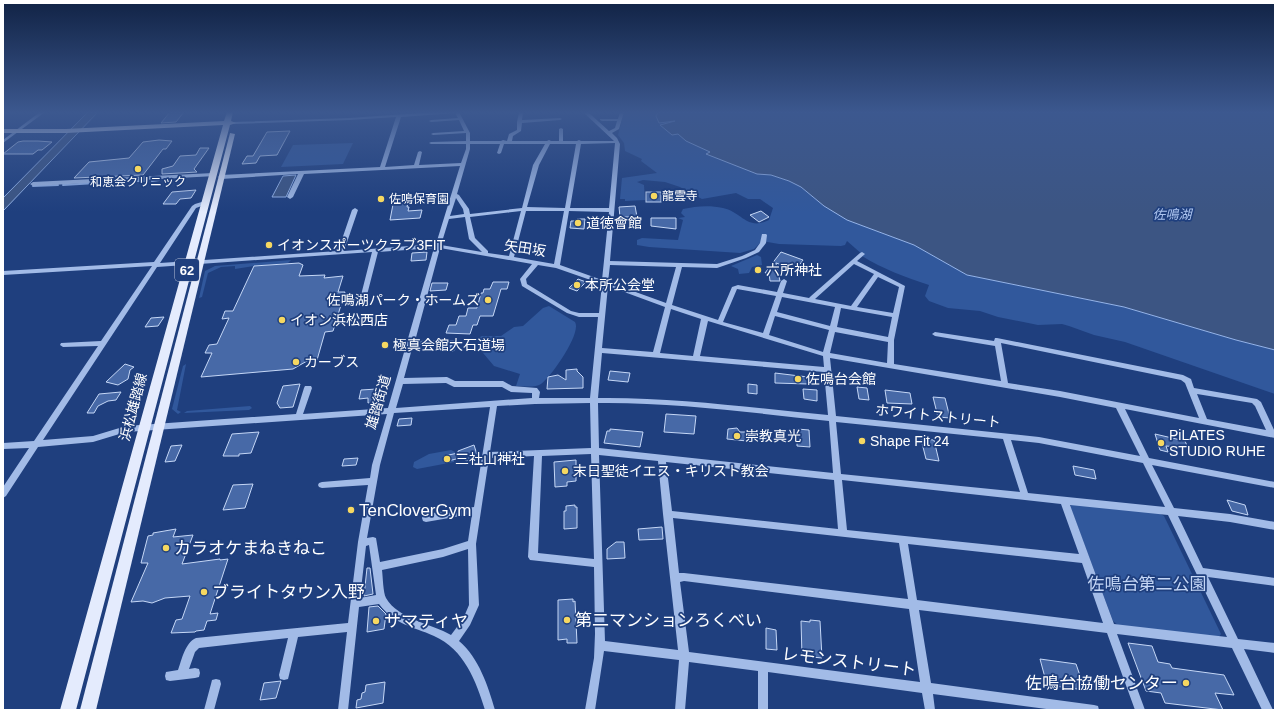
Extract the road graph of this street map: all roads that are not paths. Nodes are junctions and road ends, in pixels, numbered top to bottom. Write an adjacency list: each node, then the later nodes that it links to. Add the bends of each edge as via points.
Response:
1 (225, 145): 14 (main road, 浜松雄踏線 / 62)
2 (389, 145): 12 (street)
3 (468, 145): 10 (street, 雄踏街道)
4 (502, 145): 9 (street)
5 (548, 145): 19 (street, via 536,165)
6 (578, 145): 21 (street)
7 (617, 145): 22 (street)
8 (420, 152): 11 (street)
9 (499, 153)
10 (463, 164): 11 (street); 16 (street, 雄踏街道)
11 (416, 167): 12 (street)
12 (382, 168): 13 (street)
13 (302, 172): 14 (street); 17 (street)
14 (217, 176): 15 (street); 18 (main road, 浜松雄踏線 / 62); 32 (main road, 浜松雄踏線 / 62)
15 (33, 184)
16 (453, 196): 23 (street, via 461,201); 24 (street, 雄踏街道)
17 (290, 197)
18 (205, 203): 35 (main road, 浜松雄踏線 / 62); 37 (street, via 195,206)
19 (524, 209): 21 (street); 23 (street); 31 (street)
20 (355, 210): 28 (street)
21 (567, 210): 22 (street); 39 (street)
22 (612, 210): 36 (street)
23 (468, 217): 24 (street); 29 (street, via 472,239 486,252)
24 (446, 218): 26 (street, 雄踏街道)
25 (764, 235): 38 (street, via 763,243 757,251 728,263 711,266)
26 (438, 246): 27 (street, 矢田坂); 29 (street, 矢田坂); 60 (street, 雄踏街道)
27 (376, 250): 28 (street, 矢田坂); 45 (street)
28 (340, 253): 32 (street, 矢田坂)
29 (484, 254): 31 (street, 矢田坂)
30 (862, 254): 34 (street)
31 (511, 258): 33 (street, 矢田坂)
32 (200, 262): 35 (street, 矢田坂); 82 (main road, 浜松雄踏線 / 62)
33 (537, 262): 39 (street, 矢田坂); 51 (street, via 523,280 524,285 569,312 579,315)
34 (854, 262): 41 (street); 46 (street)
35 (189, 263): 37 (street, 矢田坂); 83 (main road, 浜松雄踏線 / 62)
36 (607, 263): 38 (street); 43 (street)
37 (156, 264): 40 (street, 矢田坂); 59 (street)
38 (679, 265): 48 (street)
39 (557, 266): 43 (street, 矢田坂)
40 (3, 273)
41 (877, 274): 49 (street); 52 (street, via 902,286)
42 (784, 281): 44 (street)
43 (605, 283): 48 (street, 矢田坂); 51 (street)
44 (780, 294): 46 (street); 50 (street); 54 (street, via 738,286 734,288)
45 (363, 299)
46 (812, 300): 47 (street)
47 (840, 305): 49 (street); 55 (street)
48 (668, 306): 53 (street, 矢田坂); 65 (street)
49 (853, 308): 52 (street)
50 (773, 313): 55 (street); 57 (street)
51 (602, 315): 64 (street)
52 (896, 316): 58 (street)
53 (706, 318): 54 (street, 矢田坂); 67 (street)
54 (720, 322): 57 (street, 矢田坂)
55 (834, 329): 58 (street); 66 (street)
56 (935, 334): 61 (street)
57 (764, 336): 66 (street, 矢田坂)
58 (891, 340): 68 (street)
59 (104, 343): 62 (street); 86 (street)
60 (410, 343): 63 (street, via 454,342); 70 (street, 雄踏街道)
61 (998, 344): 71 (street); 73 (street, via 997,340 1183,378 1188,381)
62 (63, 345)
63 (452, 350)
64 (599, 350): 65 (street); 74 (street)
65 (656, 355): 67 (street)
66 (826, 355): 68 (street, 矢田坂); 69 (street)
67 (696, 358): 69 (street)
68 (890, 366): 71 (street, 矢田坂)
69 (828, 370): 80 (street)
70 (399, 381): 75 (street, via 447,380 454,384 503,384 511,389 534,390); 78 (street, 雄踏街道)
71 (1005, 385): 77 (street, 矢田坂)
72 (308, 388): 79 (street)
73 (1192, 390): 81 (street); 84 (street, via 1254,401)
74 (594, 399): 75 (street, ホワイトストリート); 80 (street, ホワイトストリート, via 658,402); 88 (street)
75 (535, 401): 76 (street, ホワイトストリート)
76 (494, 403): 78 (street, ホワイトストリート); 90 (street)
77 (1119, 406): 81 (street, 矢田坂); 92 (street)
78 (391, 410): 79 (street, ホワイトストリート); 94 (street, 雄踏街道)
79 (299, 416): 82 (street, ホワイトストリート)
80 (832, 419): 85 (street, ホワイトストリート); 93 (street)
81 (1204, 421): 84 (street, 矢田坂)
82 (159, 426): 83 (street, ホワイトストリート); 134 (main road, 浜松雄踏線 / 62)
83 (144, 428): 86 (street, ホワイトストリート, via 120,430 93,440); 133 (main road, 浜松雄踏線 / 62)
84 (1274, 434)
85 (1006, 436): 92 (street, ホワイトストリート, via 1072,445); 98 (street)
86 (36, 444): 87 (street, ホワイトストリート); 97 (street)
87 (3, 446)
88 (596, 451): 89 (street); 91 (street); 110 (street)
89 (538, 454): 90 (street); 110 (street, via 533,557)
90 (486, 455): 100 (street)
91 (662, 458): 93 (street); 102 (street)
92 (1146, 460): 96 (street, ホワイトストリート); 101 (street)
93 (838, 476): 98 (street); 105 (street)
94 (372, 481): 95 (street); 107 (street, 雄踏街道)
95 (322, 485)
96 (1275, 486)
97 (3, 494)
98 (1025, 496): 99 (street)
99 (1064, 500): 101 (street); 109 (street)
100 (478, 510): 103 (street); 108 (street)
101 (1171, 512): 104 (street); 112 (street)
102 (668, 514): 105 (street); 113 (street)
103 (426, 518)
104 (1275, 526)
105 (842, 532): 106 (street)
106 (903, 539): 109 (street); 117 (street)
107 (362, 542): 111 (street, via 373,541); 116 (street, 雄踏街道)
108 (472, 544): 111 (street); 121 (street, via 474,605 467,622)
109 (1085, 560): 119 (street)
110 (598, 563): 123 (street)
111 (376, 567): 115 (street)
112 (1201, 572): 114 (street); 122 (street)
113 (675, 578): 117 (street, via 684,577); 125 (street)
114 (1275, 582)
115 (381, 600): 116 (street); 121 (street, via 401,620 437,633)
116 (356, 603): 118 (street, 雄踏街道)
117 (914, 605): 119 (street); 132 (street)
118 (353, 627): 120 (street); 136 (street, 雄踏街道)
119 (1110, 629): 122 (street); 143 (street)
120 (294, 633): 128 (street, via 196,643 191,649); 129 (street)
121 (453, 642): 137 (street, via 474,668)
122 (1236, 644): 124 (street); 144 (street)
123 (600, 645): 125 (street, レモンストリート); 138 (street)
124 (1275, 648)
125 (684, 656): 126 (street, レモンストリート); 139 (street)
126 (763, 666): 132 (street, レモンストリート); 140 (street)
127 (195, 673): 128 (street)
128 (182, 674): 130 (street)
129 (284, 675)
130 (170, 676)
131 (216, 684): 135 (street)
132 (927, 688): 141 (street); 142 (street, レモンストリート)
133 (68, 710)
134 (88, 710)
135 (209, 710)
136 (344, 710)
137 (490, 710)
138 (590, 710)
139 (680, 710)
140 (763, 710)
141 (930, 710)
142 (1094, 710)
143 (1140, 710)
144 (1268, 710)

